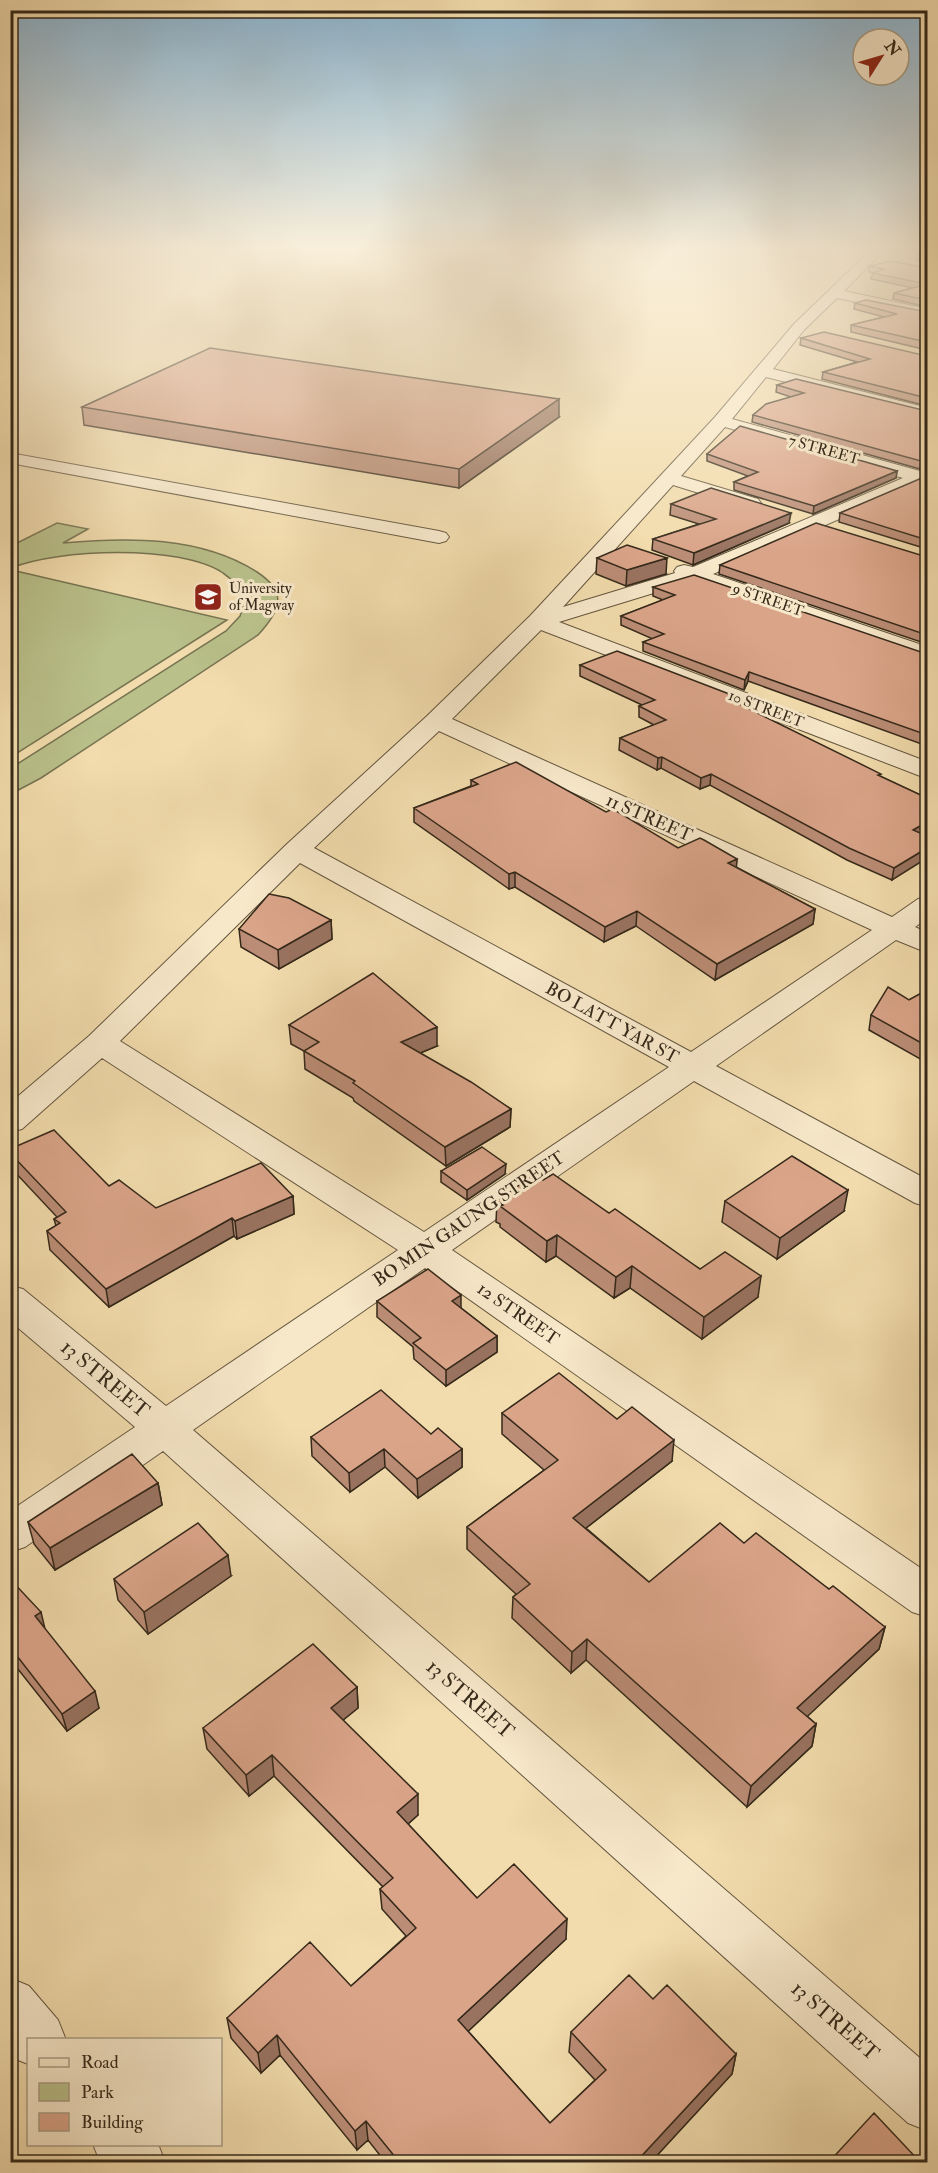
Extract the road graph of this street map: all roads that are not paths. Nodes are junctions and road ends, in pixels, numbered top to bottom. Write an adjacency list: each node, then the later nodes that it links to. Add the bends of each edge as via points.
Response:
1 (781, 349): 2 (street)
2 (762, 371): 3 (street); 4 (street)
3 (927, 413)
4 (722, 421): 6 (street, 7 STREET); 7 (street)
5 (10, 458): 9 (street)
6 (925, 477): 13 (street)
7 (669, 478): 8 (street); 10 (street)
8 (769, 509)
9 (439, 537)
10 (609, 544): 11 (street); 14 (street)
11 (630, 552)
12 (663, 563): 13 (street, 9 STREET)
13 (695, 574): 14 (street); 15 (street, 9 STREET)
14 (538, 621): 16 (street); 17 (street, 10 STREET)
15 (927, 655)
16 (436, 721): 18 (street); 20 (street, 11 STREET)
17 (927, 771)
18 (297, 850): 22 (street); 23 (street, BO LATT YAR ST)
19 (927, 905): 20 (street, BO MIN GAUNG STREET)
20 (894, 928): 21 (street, 11 STREET); 23 (street, BO MIN GAUNG STREET)
21 (927, 944)
22 (100, 1043): 24 (street); 26 (street, 12 STREET)
23 (691, 1066): 25 (street, BO LATT YAR ST); 26 (street, BO MIN GAUNG STREET)
24 (10, 1121)
25 (927, 1195)
26 (424, 1249): 28 (street, BO MIN GAUNG STREET); 30 (street, 12 STREET)
27 (10, 1299): 28 (street, 13 STREET)
28 (164, 1428): 29 (street, BO MIN GAUNG STREET); 33 (street, 13 STREET)
29 (10, 1534)
30 (927, 1598)
31 (10, 2005): 32 (street)
32 (36, 2038)
33 (927, 2103)
34 (123, 2146): 35 (street)
35 (136, 2163)

